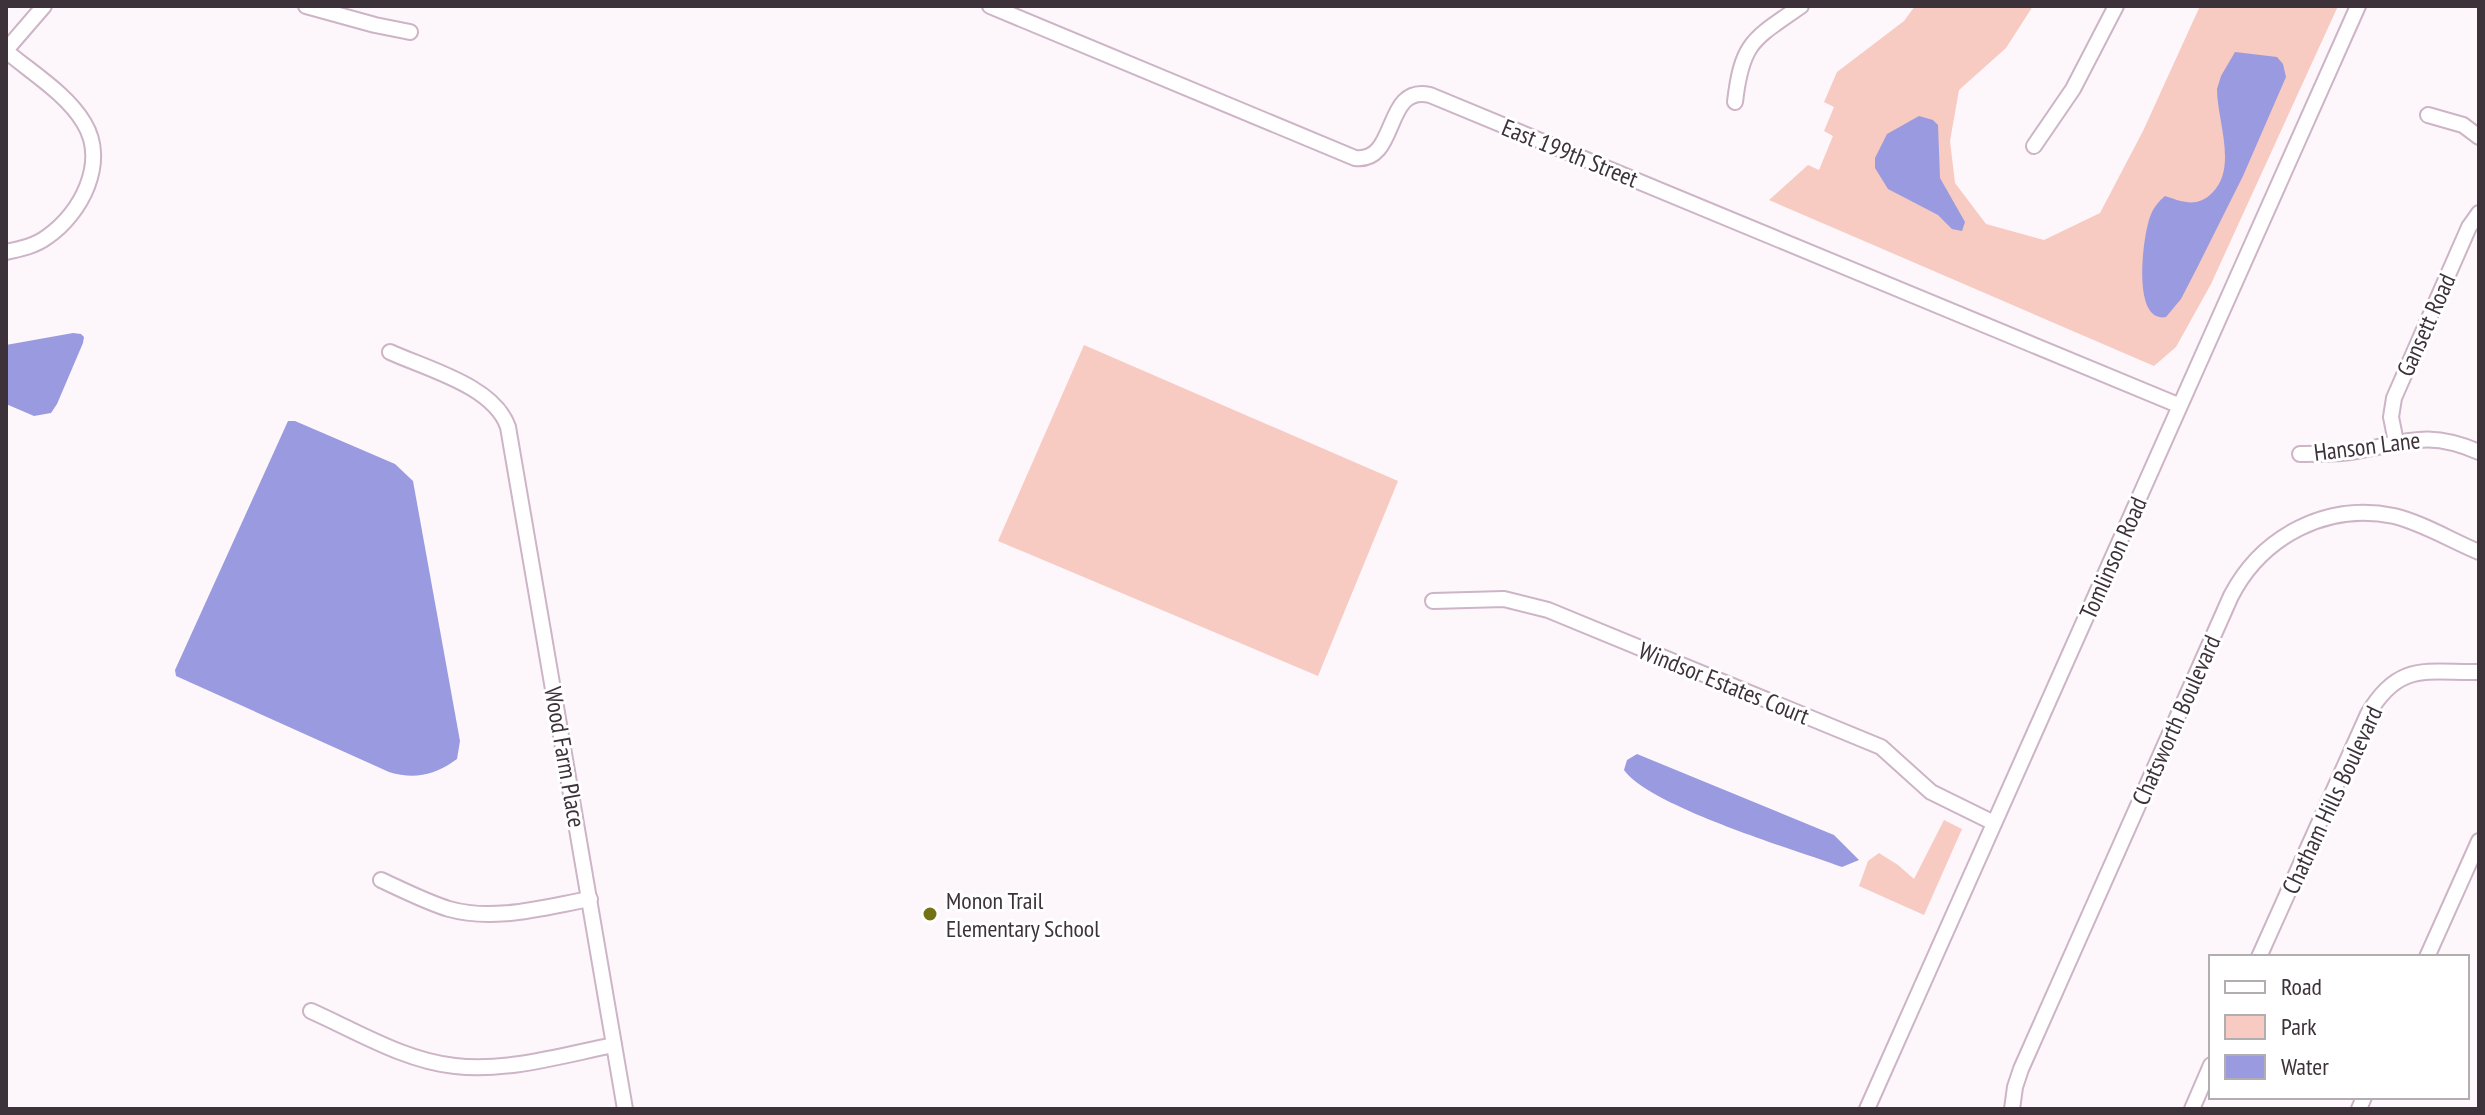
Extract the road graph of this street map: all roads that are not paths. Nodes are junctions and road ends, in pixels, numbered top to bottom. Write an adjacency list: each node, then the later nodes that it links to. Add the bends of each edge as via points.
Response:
1 (44, 6): 8 (street)
2 (306, 6): 7 (street)
3 (990, 6): 16 (street, East 199th Street, via 1355,158 1380,150 1402,102 1416,94 1430,95)
4 (1801, 6): 9 (street, via 1764,32 1746,53)
5 (2116, 6): 12 (street, via 2073,89)
6 (2358, 6): 16 (street, Tomlinson Road)
7 (410, 32)
8 (6, 51): 14 (street, via 74,108 86,125 93,154 87,189 55,230 28,247)
9 (1735, 102)
10 (2428, 115): 11 (street, via 2463,125)
11 (2479, 137)
12 (2034, 146)
13 (2479, 213): 17 (street, Gansett Road, via 2394,398)
14 (6, 252)
15 (390, 352): 26 (street, Wood Farm Place, via 477,391 498,407 508,427)
16 (2178, 405): 23 (street, Tomlinson Road)
17 (2396, 442): 18 (street, Hanson Lane, via 2445,440); 19 (street, Hanson Lane, via 2355,452)
18 (2479, 452)
19 (2300, 454)
20 (2479, 552): 34 (street, Chatsworth Boulevard, via 2398,517 2353,513 2293,530 2250,566 2231,596 2021,1069)
21 (1433, 601): 23 (street, Windsor Estates Court, via 1504,599 1548,610 1881,747 1931,792)
22 (2479, 672): 27 (street, Chatham Hills Boulevard, via 2414,673 2395,682 2375,702)
23 (1994, 823): 33 (street, Tomlinson Road)
24 (2479, 841): 28 (street)
25 (381, 880): 26 (street, via 442,907 476,914 507,914)
26 (590, 899): 30 (street, Wood Farm Place)
27 (2260, 955)
28 (2428, 955)
29 (311, 1011): 30 (street, via 409,1054 454,1066 502,1066)
30 (614, 1045): 32 (street, Wood Farm Place)
31 (2209, 1070): 35 (street)
32 (625, 1109)
33 (1867, 1109)
34 (2012, 1109)
35 (2192, 1109)

